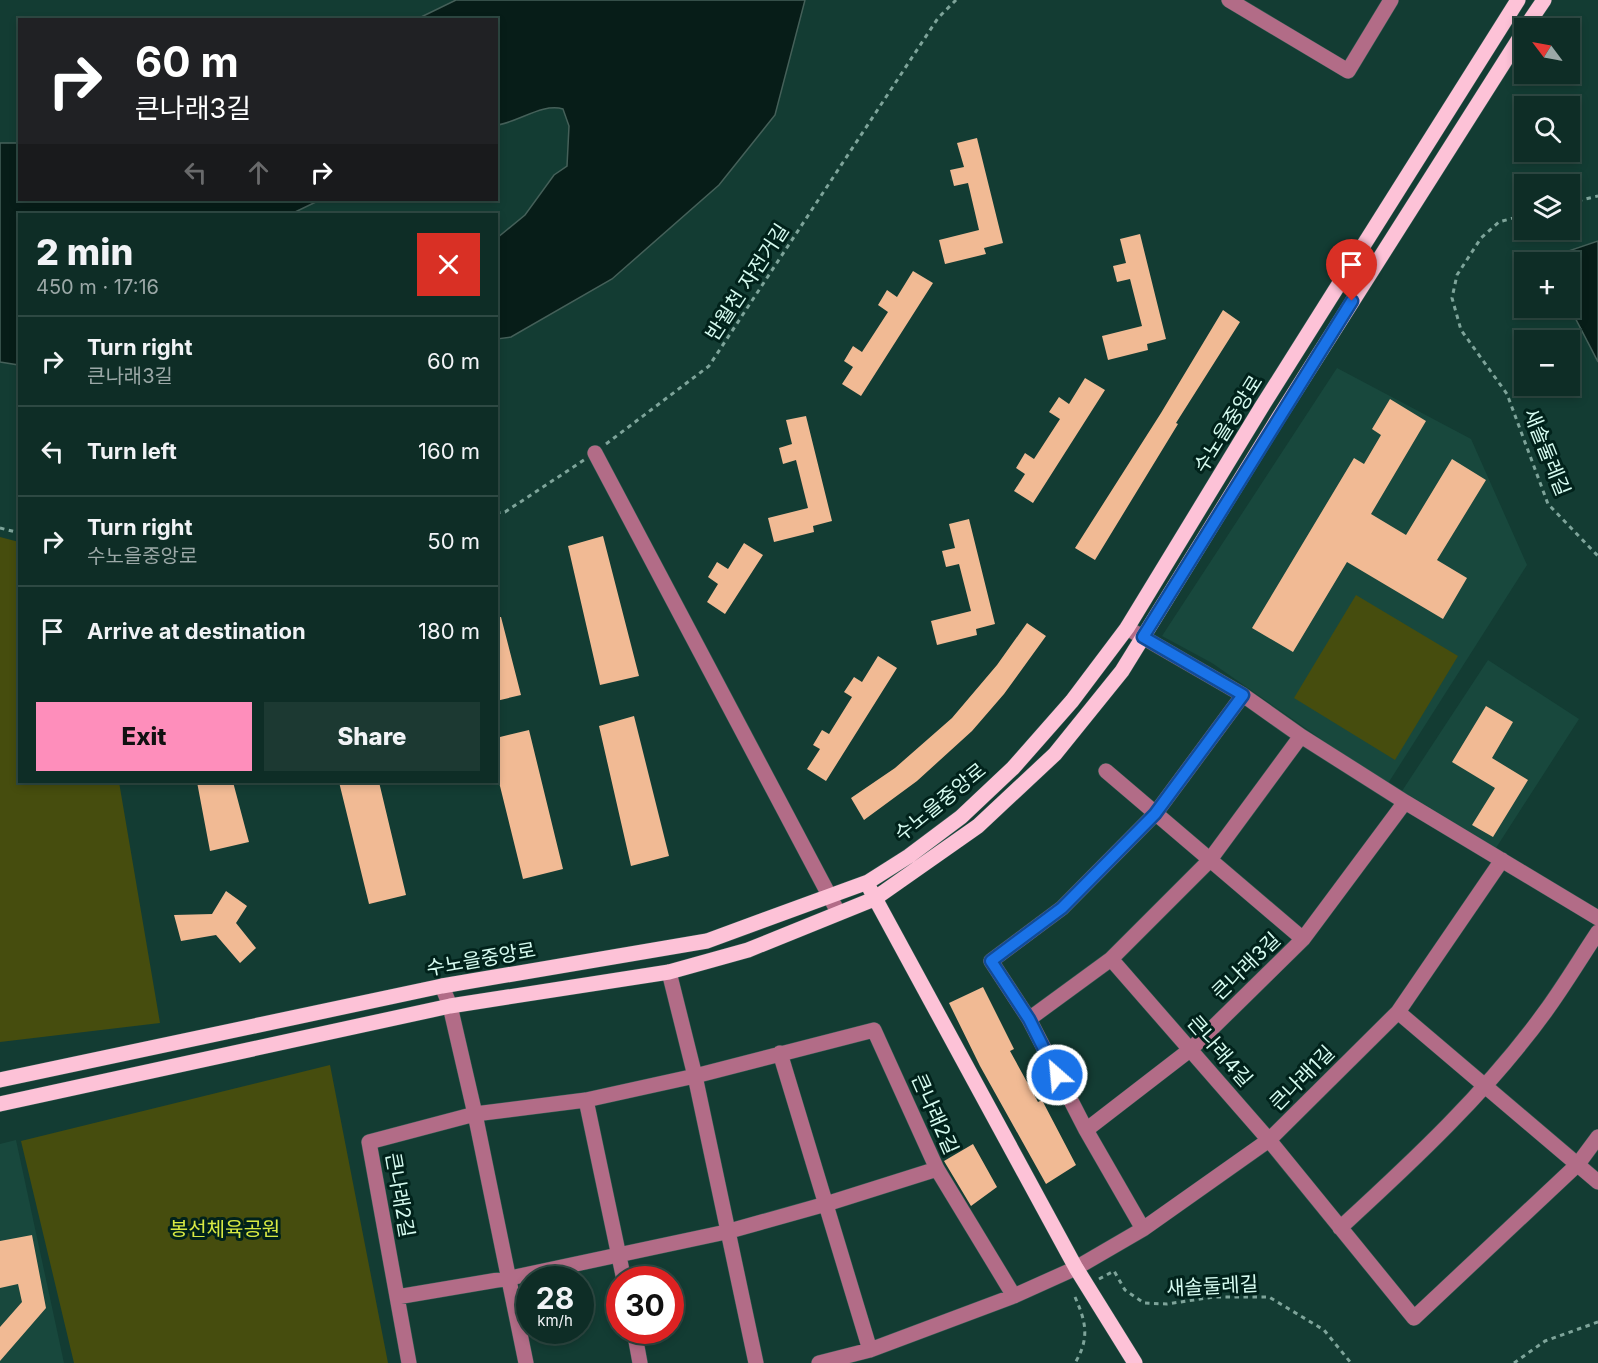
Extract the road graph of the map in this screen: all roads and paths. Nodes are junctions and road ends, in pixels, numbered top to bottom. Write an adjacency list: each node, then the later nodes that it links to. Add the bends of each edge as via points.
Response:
1 (956, 0): 12 (path, 반월천 자전거길, via 938,18 709,366)
2 (1229, 0): 6 (street)
3 (1391, 0): 6 (street, via 1348,71)
4 (1518, 0): 17 (main road, 수노을중앙로)
5 (1544, 0): 7 (main road, 수노을중앙로)
6 (1248, 5)
7 (1533, 18)
8 (1514, 47): 18 (main road, 수노을중앙로)
9 (1598, 195): 10 (path)
10 (1580, 200)
11 (1514, 218): 16 (path, 새솔둘레길, via 1499,222 1481,238 1457,274 1452,298 1461,330 1507,394 1548,504)
12 (595, 453): 13 (path, 반월천 자전거길, via 506,512); 27 (street)
13 (498, 513)
14 (0, 528): 15 (path)
15 (18, 532)
16 (1598, 556)
17 (1127, 628): 18 (street); 26 (main road, 수노을중앙로, via 1072,701 1013,768 961,818)
18 (1143, 637): 19 (street); 28 (main road, 수노을중앙로, via 1122,671 1055,754 978,826)
19 (1243, 695): 20 (street); 23 (street)
20 (1301, 736): 22 (street); 25 (street)
21 (1106, 771): 23 (street)
22 (1405, 802): 24 (street); 32 (street, 큰나래3길)
23 (1155, 814): 25 (street); 38 (street, via 1062,908 991,961)
24 (1502, 860): 30 (street); 37 (street, 큰나래1길)
25 (1209, 861): 32 (street); 33 (street)
26 (868, 882): 27 (main road, 수노을중앙로); 28 (main road)
27 (831, 895): 29 (street); 35 (main road, 수노을중앙로, via 707,941)
28 (874, 899): 29 (main road, 수노을중앙로); 59 (main road)
29 (838, 912): 34 (main road, 수노을중앙로, via 748,950)
30 (1598, 918)
31 (1598, 932): 43 (street, via 1545,1013)
32 (1303, 939): 39 (street, 큰나래3길)
33 (1111, 959): 38 (street); 39 (street, 큰나래4길)
34 (669, 972): 36 (main road, 수노을중앙로); 41 (street)
35 (442, 986): 36 (street); 42 (main road, 수노을중앙로)
36 (450, 1006): 45 (main road, 수노을중앙로); 46 (street)
37 (1398, 1012): 43 (street); 49 (street, 큰나래1길)
38 (1029, 1019): 47 (street)
39 (1191, 1049): 47 (street, 큰나래3길); 49 (street, 큰나래4길)
40 (780, 1053): 41 (street, 큰나래2길); 51 (street, 큰나래2길, via 874,1030); 53 (street)
41 (695, 1076): 44 (street, 큰나래2길); 56 (street)
42 (0, 1080)
43 (1484, 1087): 50 (street); 54 (street, via 1412,1162)
44 (586, 1100): 46 (street, 큰나래2길); 57 (street)
45 (0, 1104)
46 (475, 1114): 60 (street); 63 (street, 큰나래2길, via 369,1142)
47 (1086, 1130): 55 (street)
48 (1598, 1137): 50 (street, 큰나래4길)
49 (1269, 1140): 54 (street, 큰나래4길); 55 (street, 큰나래1길)
50 (1578, 1164): 52 (street); 54 (street, 큰나래4길, via 1414,1318)
51 (937, 1169): 53 (street); 62 (street, 큰나래2길)
52 (1598, 1182)
53 (826, 1204): 56 (street); 66 (street)
54 (1340, 1228)
55 (1143, 1229): 59 (street, 큰나래1길)
56 (726, 1232): 57 (street); 70 (street)
57 (619, 1254): 58 (street); 60 (street)
58 (621, 1266)
59 (1076, 1268): 61 (main road); 62 (street)
60 (510, 1278): 63 (street); 68 (street)
61 (1086, 1286): 72 (path, via 1073,1294 1086,1322); 73 (main road); 74 (path, 새솔둘레길, via 1114,1271 1125,1290 1144,1303 1269,1297 1324,1329)
62 (1014, 1296): 66 (street)
63 (397, 1297): 67 (street, 큰나래2길)
64 (1598, 1322): 75 (path, via 1545,1341)
65 (637, 1344): 69 (street)
66 (870, 1350): 71 (street)
67 (409, 1363)
68 (526, 1363)
69 (640, 1363)
70 (756, 1363)
71 (819, 1363)
72 (1076, 1363)
73 (1135, 1363)
74 (1350, 1363)
75 (1514, 1363)

